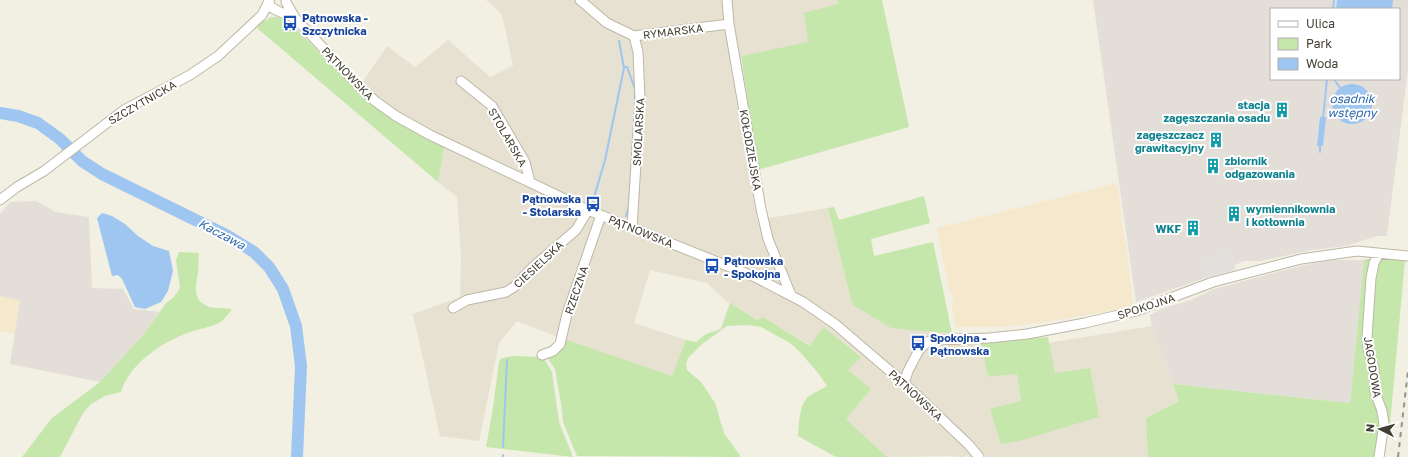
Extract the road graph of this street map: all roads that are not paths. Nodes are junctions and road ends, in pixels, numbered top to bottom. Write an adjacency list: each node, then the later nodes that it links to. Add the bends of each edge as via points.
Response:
1 (269, 0): 5 (street, via 270,6); 6 (street, SZCZYTNICKA)
2 (580, 0): 9 (street, RYMARSKA, via 607,23)
3 (727, 0): 8 (street, KOŁODZIEJSKA)
4 (286, 1): 5 (street, via 282,10); 7 (street, PĄTNOWSKA)
5 (277, 11): 6 (street, SZCZYTNICKA); 7 (street, PĄTNOWSKA)
6 (262, 15): 12 (street, SZCZYTNICKA, via 218,56 190,75 124,110 44,171)
7 (295, 18): 11 (street, PĄTNOWSKA, via 357,84 396,116 430,135)
8 (729, 24): 9 (street, RYMARSKA); 18 (street, KOŁODZIEJSKA, via 768,240)
9 (634, 36): 15 (street, SMOLARSKA, via 638,52 640,99)
10 (462, 81): 11 (street, STOLARSKA, via 492,106 525,162)
11 (530, 182): 13 (street, PĄTNOWSKA)
12 (1, 197)
13 (588, 210): 14 (street, PĄTNOWSKA); 19 (street, CIESIELSKA, via 576,230 514,287 506,292 467,300)
14 (601, 215): 15 (street, PĄTNOWSKA); 20 (street, RZECZNA, via 567,314 560,344 553,351)
15 (632, 228): 18 (street, PĄTNOWSKA, via 755,277)
16 (1379, 253): 17 (street, SPOKOJNA); 21 (street, SPOKOJNA, via 1357,251 1301,258 1213,282 1136,311 1085,323 1027,334 927,342 919,350); 23 (street, JAGODOWA, via 1371,278 1367,336 1374,368 1375,392 1384,424)
17 (1408, 256)
18 (791, 295): 21 (street, PĄTNOWSKA, via 835,324)
19 (453, 308)
20 (542, 355)
21 (904, 383): 22 (street, PĄTNOWSKA, via 970,445)
22 (979, 457)
23 (1380, 457)

